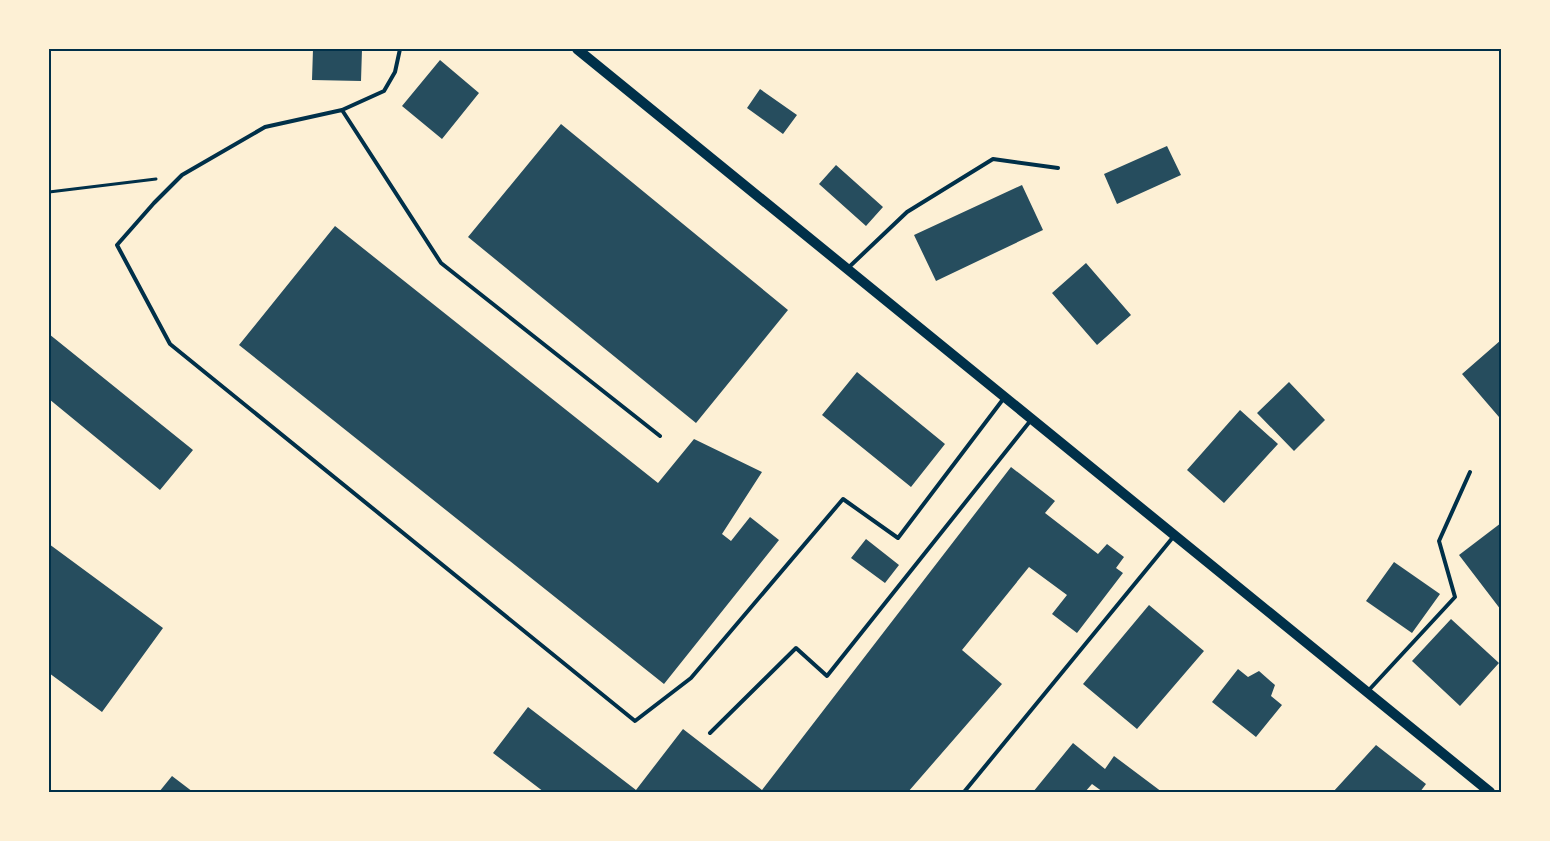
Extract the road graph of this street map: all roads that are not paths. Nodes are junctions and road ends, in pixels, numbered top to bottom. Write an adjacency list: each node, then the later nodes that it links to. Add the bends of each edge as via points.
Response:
1 (400, 49): 3 (lane, via 395,72 384,91)
2 (577, 49): 5 (main road)
3 (342, 110): 6 (lane, via 265,127 182,176 117,245 170,344 636,720 690,678 843,499 898,538); 8 (lane, via 441,263)
4 (1058, 168): 5 (lane, via 992,159 907,212)
5 (848, 268): 6 (main road)
6 (1006, 396): 7 (main road)
7 (1033, 418): 10 (main road); 12 (lane, via 827,676 796,648)
8 (660, 436)
9 (1470, 472): 11 (lane, via 1439,541 1455,597)
10 (1174, 536): 11 (main road); 13 (lane)
11 (1366, 693): 14 (main road)
12 (710, 733)
13 (964, 792)
14 (1490, 792)

